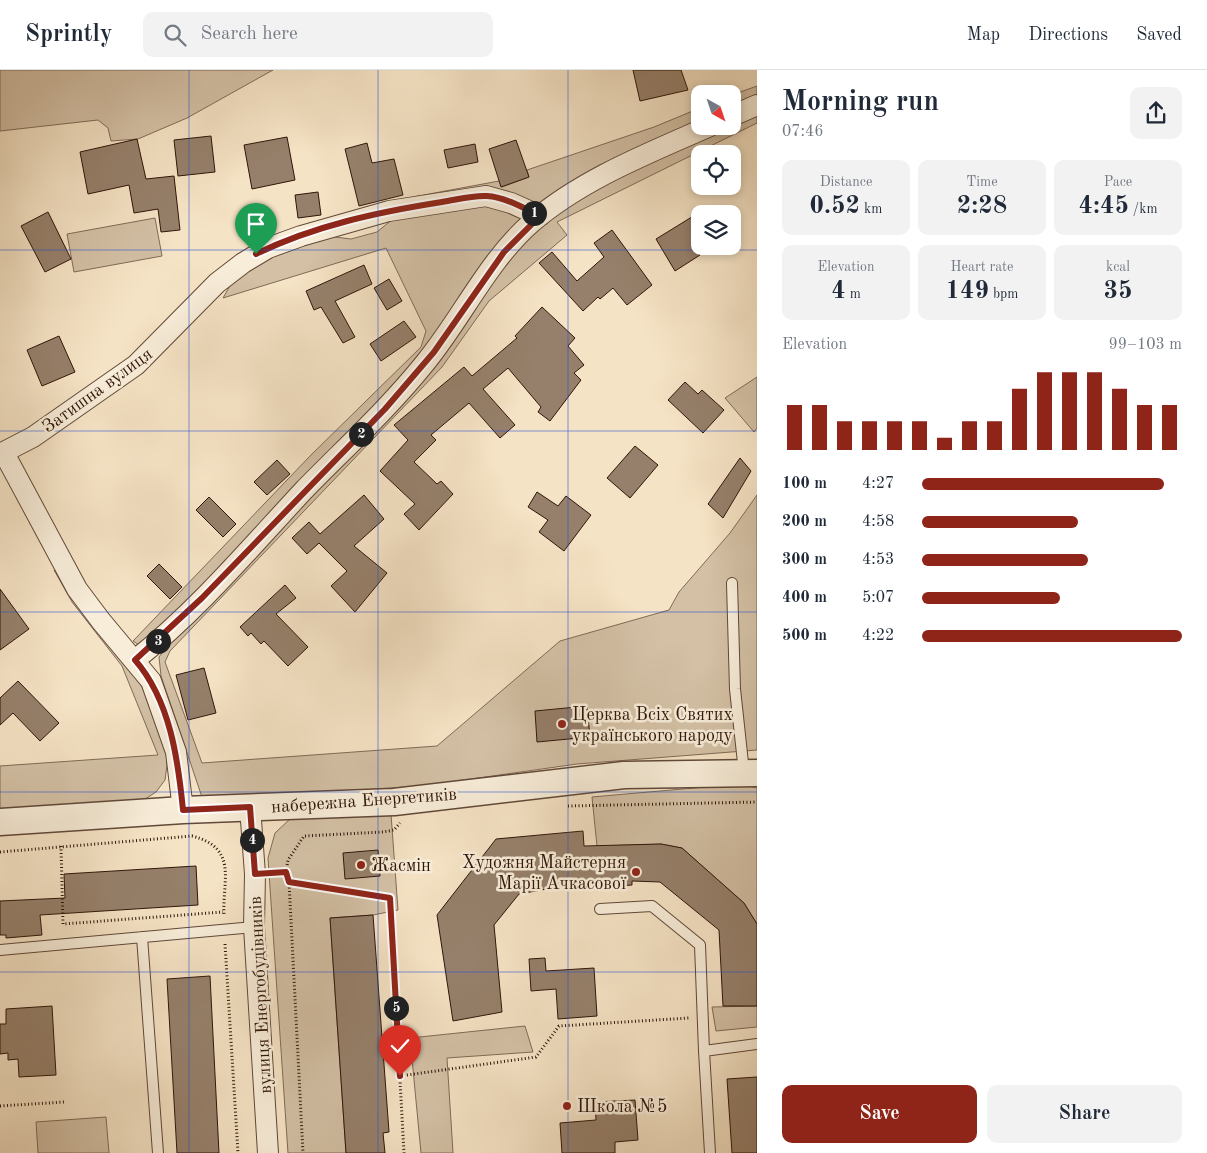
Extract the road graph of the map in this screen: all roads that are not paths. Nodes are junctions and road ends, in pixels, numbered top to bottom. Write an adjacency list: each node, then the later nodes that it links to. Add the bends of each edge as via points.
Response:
1 (757, 105): 2 (street)
2 (741, 112)
3 (691, 135): 4 (street, via 603,177)
4 (540, 216): 5 (street, Затишна вулиця, via 495,197 475,197 389,210 268,248 243,262 217,283 136,365 33,437); 7 (street, via 504,252 434,352 385,409 202,598)
5 (2, 454): 7 (street, via 68,575 101,621)
6 (732, 583): 8 (lane, via 735,689)
7 (135, 660): 10 (street, via 151,681 169,730 178,762)
8 (751, 772): 9 (street, набережна Енергетиків, via 624,775 394,802)
9 (250, 807): 10 (street, набережна Енергетиків); 13 (street, вулиця Енергобудівників, via 255,874)
10 (183, 810): 11 (street, набережна Енергетиків)
11 (0, 822)
12 (600, 909): 17 (lane, via 652,906 700,945)
13 (254, 927): 14 (lane); 19 (street, вулиця Енергобудівників)
14 (142, 937): 15 (lane); 18 (lane)
15 (0, 950)
16 (757, 1044): 17 (lane)
17 (704, 1051): 20 (lane)
18 (158, 1153)
19 (268, 1153)
20 (710, 1153)

